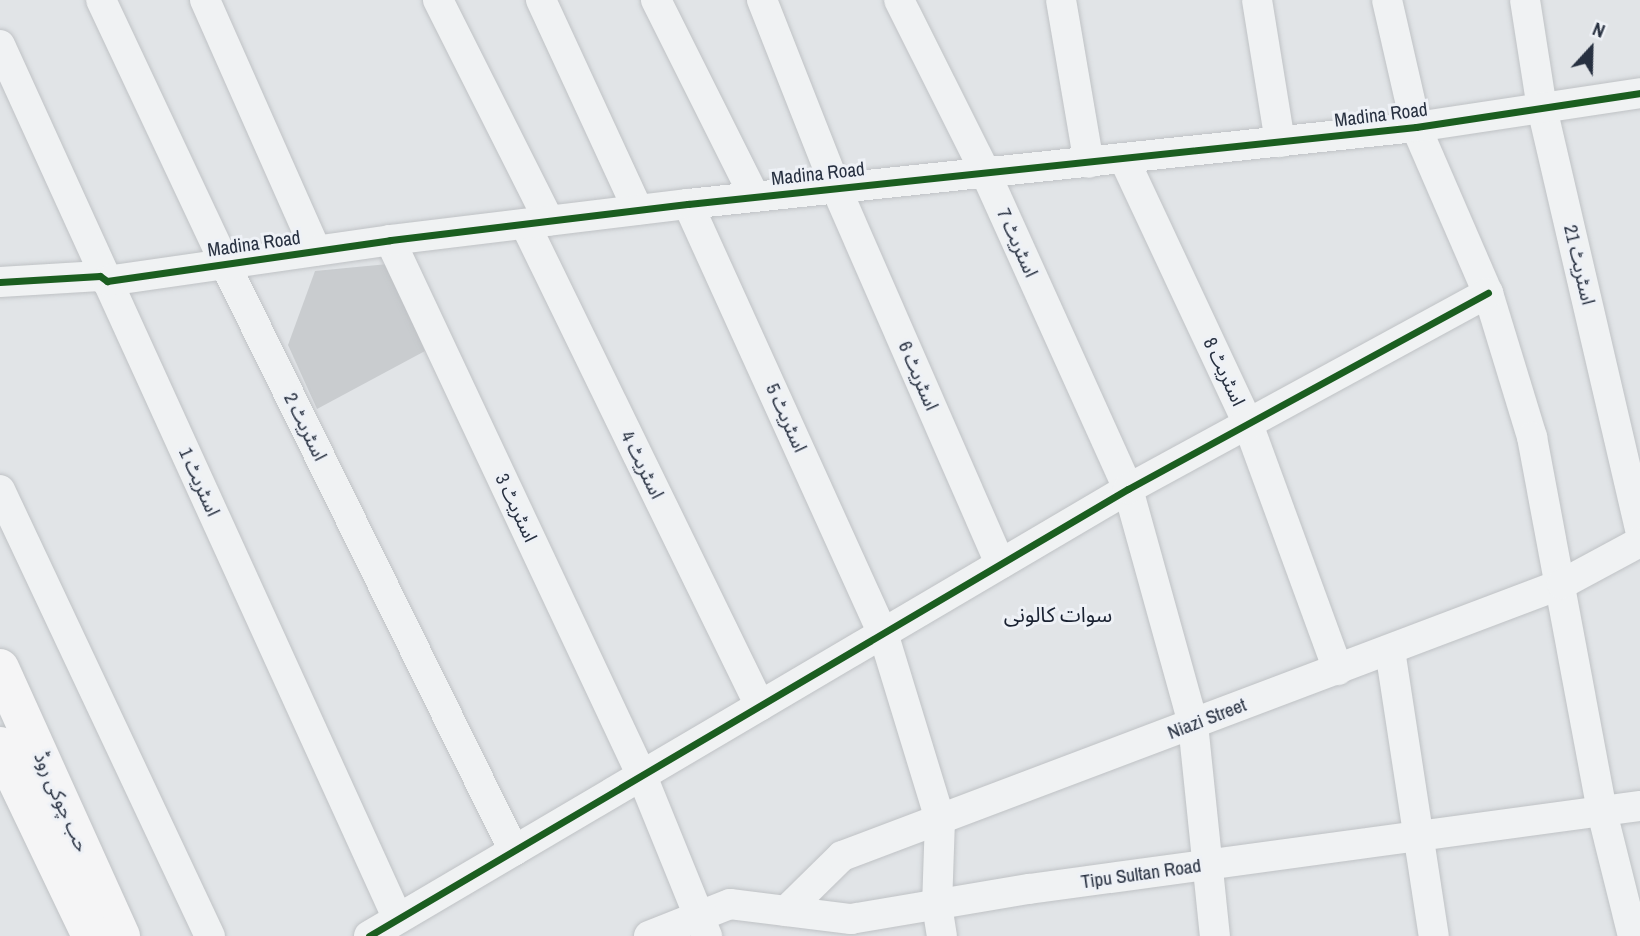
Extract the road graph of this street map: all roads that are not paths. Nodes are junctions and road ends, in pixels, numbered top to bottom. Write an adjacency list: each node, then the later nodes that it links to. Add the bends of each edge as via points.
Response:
1 (101, 0): 27 (street, اسٹریٹ 2)
2 (205, 0): 26 (street)
3 (439, 0): 24 (street, اسٹریٹ 4)
4 (541, 0): 23 (street)
5 (656, 0): 21 (street)
6 (762, 0): 20 (street, اسٹریٹ 6)
7 (899, 0): 19 (street, اسٹریٹ 7)
8 (1061, 0): 18 (street)
9 (1257, 0): 16 (street)
10 (1387, 0): 15 (street)
11 (1525, 0): 14 (street, اسٹریٹ 21)
12 (0, 45): 28 (street, اسٹریٹ 1)
13 (1640, 93): 14 (street, Madina Road)
14 (1542, 108): 15 (street, Madina Road); 34 (street, اسٹریٹ 21)
15 (1416, 127): 16 (street, Madina Road); 30 (street)
16 (1280, 142): 17 (street, Madina Road)
17 (1124, 159): 18 (street, Madina Road); 31 (street, اسٹریٹ 8)
18 (1089, 163): 19 (street, Madina Road)
19 (986, 174): 20 (street, Madina Road); 32 (street, اسٹریٹ 7)
20 (836, 188): 21 (street, Madina Road); 36 (street, اسٹریٹ 6)
21 (754, 196): 22 (street, Madina Road)
22 (688, 204): 23 (street, Madina Road); 38 (street, اسٹریٹ 5)
23 (638, 209): 24 (street, Madina Road)
24 (537, 222): 25 (street, Madina Road); 42 (street, اسٹریٹ 4)
25 (390, 240): 26 (street, Madina Road); 45 (street, اسٹریٹ 3)
26 (316, 251): 27 (street, Madina Road)
27 (225, 264): 28 (street, Madina Road); 50 (street, اسٹریٹ 2)
28 (107, 281): 29 (street, Madina Road, via 100,276); 54 (street, اسٹریٹ 1)
29 (0, 282)
30 (1488, 293): 31 (street); 37 (street, via 1532,438)
31 (1248, 424): 32 (street); 41 (street, اسٹریٹ 8)
32 (1128, 489): 36 (street); 43 (street, اسٹریٹ 7)
33 (0, 490): 58 (street)
34 (1640, 529)
35 (1640, 542): 37 (street, Niazi Street)
36 (1000, 564): 38 (street)
37 (1562, 584): 39 (street, Niazi Street); 47 (street)
38 (883, 633): 42 (street); 48 (street, اسٹریٹ 5)
39 (1391, 650): 41 (street, Niazi Street); 49 (street)
40 (0, 668): 57 (highway, حب چوکی روڈ)
41 (1338, 670): 43 (street, Niazi Street)
42 (760, 706): 45 (street)
43 (1194, 724): 48 (street, Niazi Street); 51 (street, اسٹریٹ 7)
44 (0, 746): 56 (highway, حب چوکی روڈ)
45 (642, 776): 50 (street); 55 (street, اسٹریٹ 3)
46 (1640, 806): 47 (street, Tipu Sultan Road)
47 (1602, 812): 49 (street, Tipu Sultan Road); 64 (street)
48 (940, 820): 52 (street, اسٹریٹ 5); 53 (street, Niazi Street, via 842,856)
49 (1420, 836): 51 (street, Tipu Sultan Road); 63 (street)
50 (514, 850): 54 (street)
51 (1210, 865): 52 (street, Tipu Sultan Road); 62 (street, اسٹریٹ 7)
52 (937, 905): 53 (street, Tipu Sultan Road, via 851,919); 61 (street, اسٹریٹ 5)
53 (786, 911): 55 (street, Tipu Sultan Road, via 730,904)
54 (398, 919): 59 (street)
55 (704, 926): 60 (street, Tipu Sultan Road)
56 (91, 936)
57 (121, 936)
58 (210, 936)
59 (369, 936)
60 (649, 936)
61 (942, 936)
62 (1215, 936)
63 (1434, 936)
64 (1633, 936)

